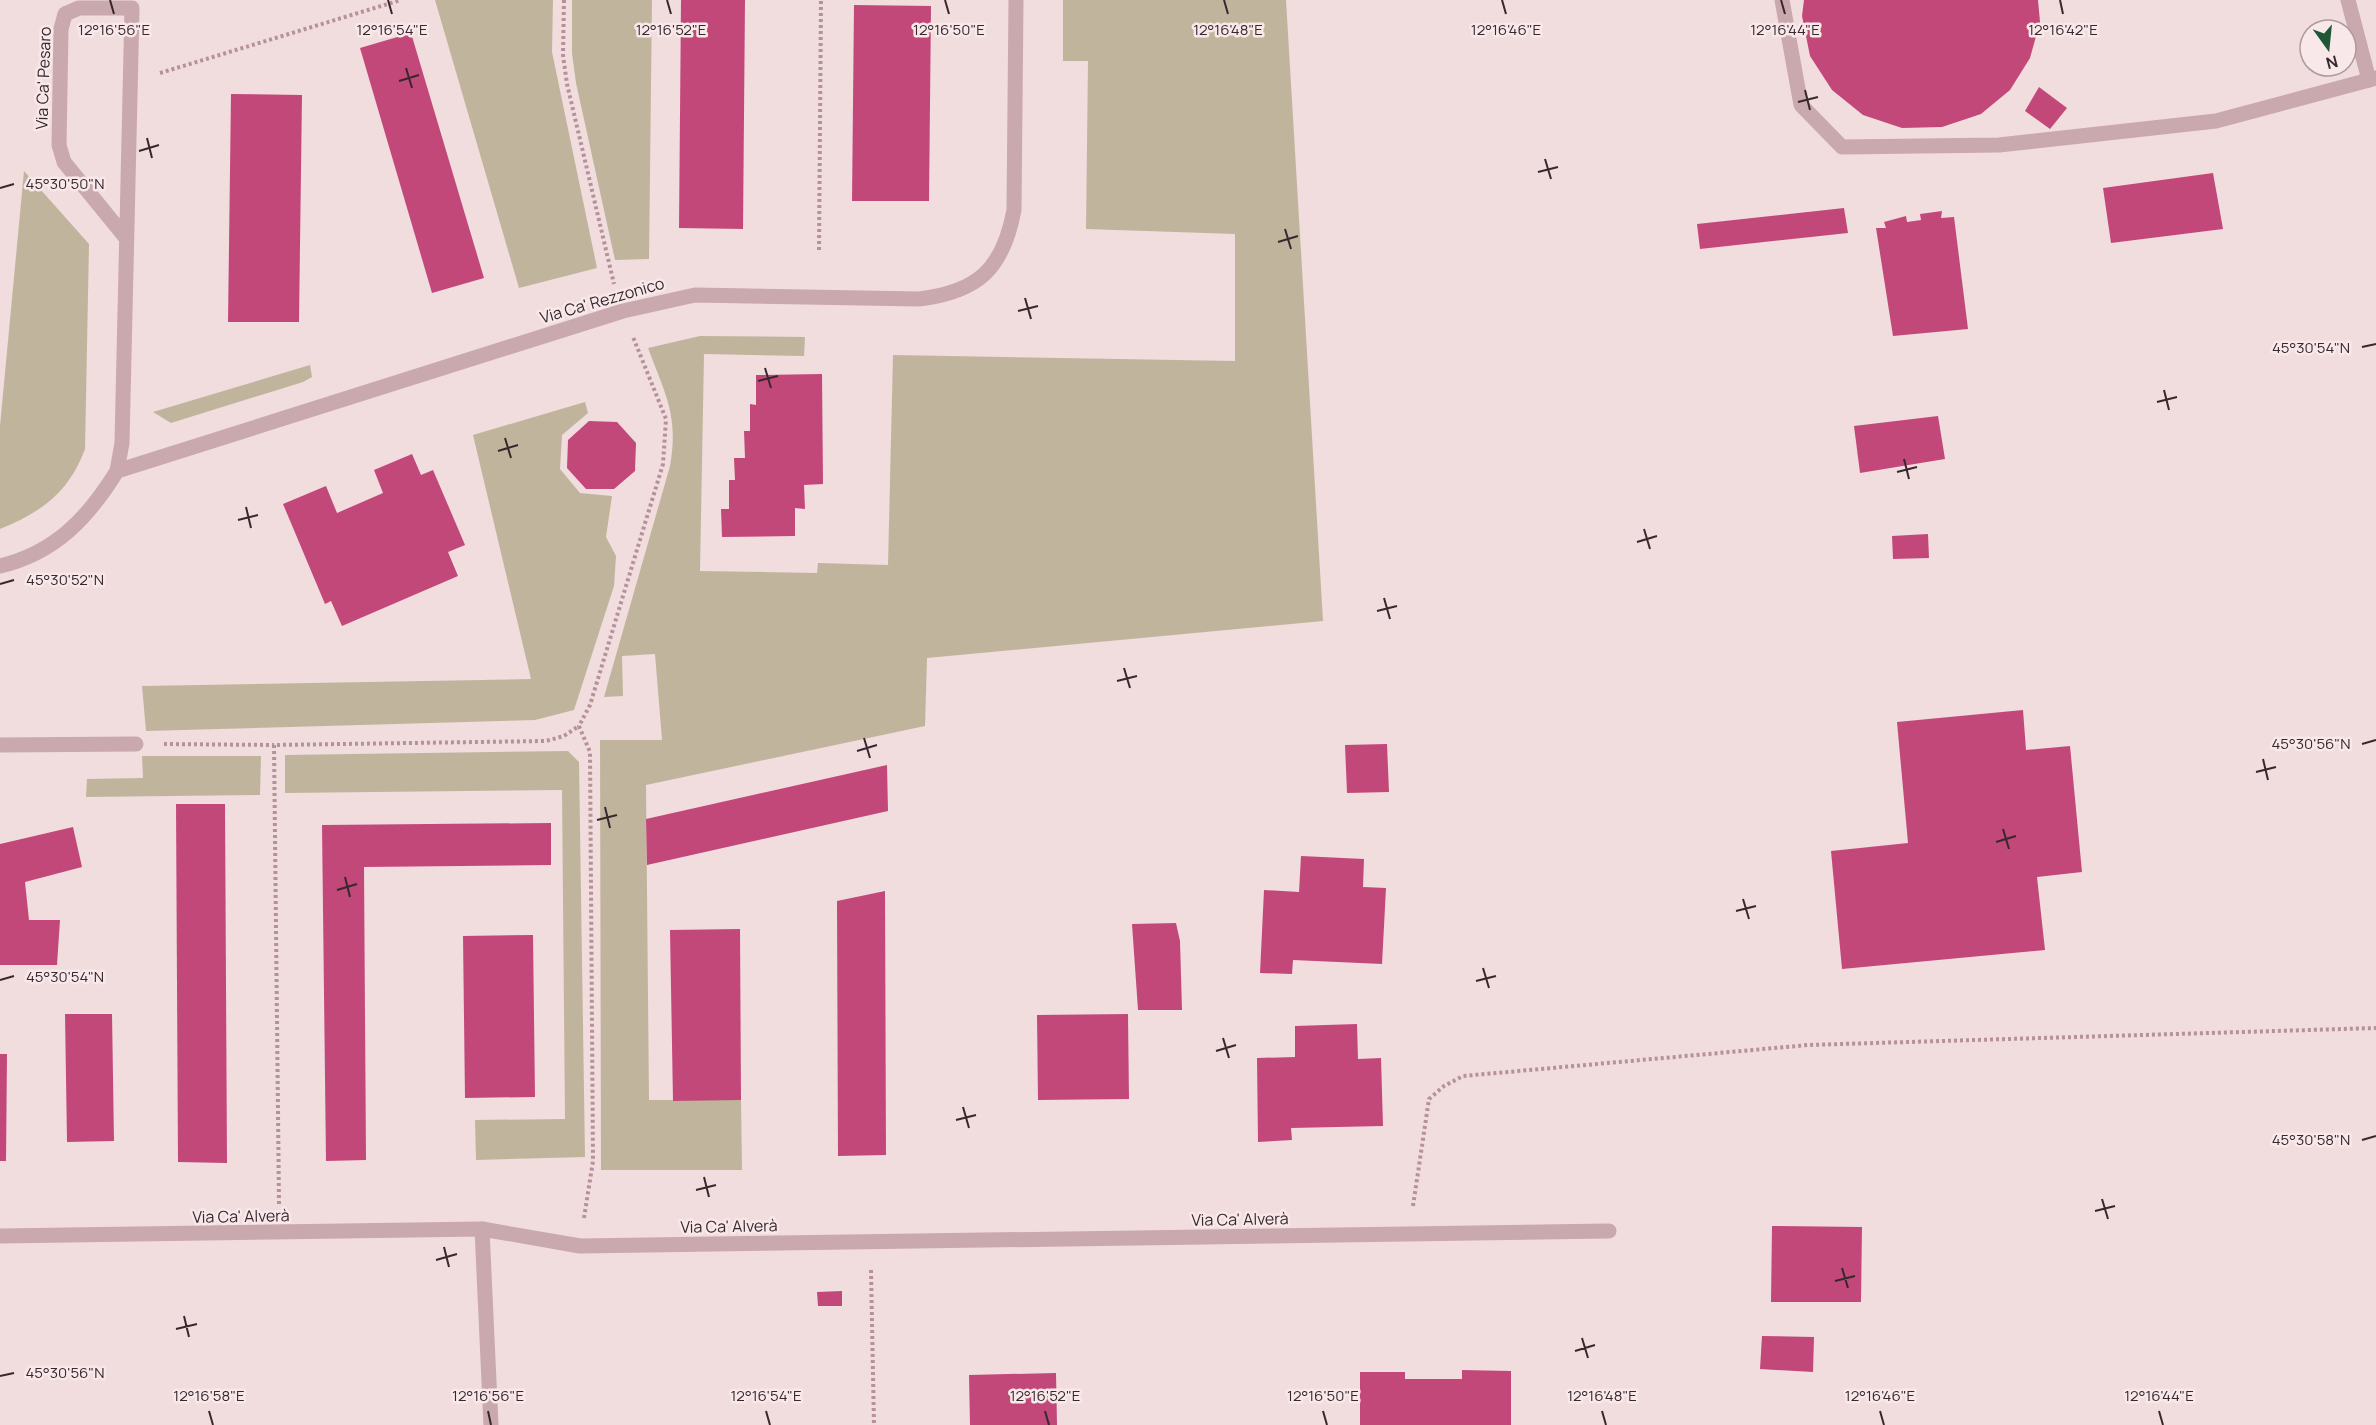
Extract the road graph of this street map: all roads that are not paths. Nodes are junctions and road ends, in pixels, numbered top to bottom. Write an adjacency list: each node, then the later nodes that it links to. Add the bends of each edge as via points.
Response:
1 (1016, 0): 6 (street, Via Ca' Rezzonico, via 1014,210 999,258 986,274 966,288 919,299 695,295 623,311)
2 (1782, 0): 4 (street, via 1801,105 1842,147 1999,145 2216,120)
3 (2348, 0): 4 (street)
4 (2372, 79)
5 (126, 238): 5 (street, Via Ca' Pesaro, via 132,8 79,8 65,14 61,29 59,145 64,162); 6 (street, Via Ca' Pesaro, via 122,443)
6 (117, 471): 7 (street, via 102,495 66,536 40,553)
7 (0, 566)
8 (136, 744): 9 (street)
9 (0, 745)
10 (482, 1229): 11 (street, Via Ca' Alverà, via 580,1246); 12 (street, Via Ca' Alverà); 13 (street)
11 (1609, 1231)
12 (0, 1236)
13 (491, 1425)

